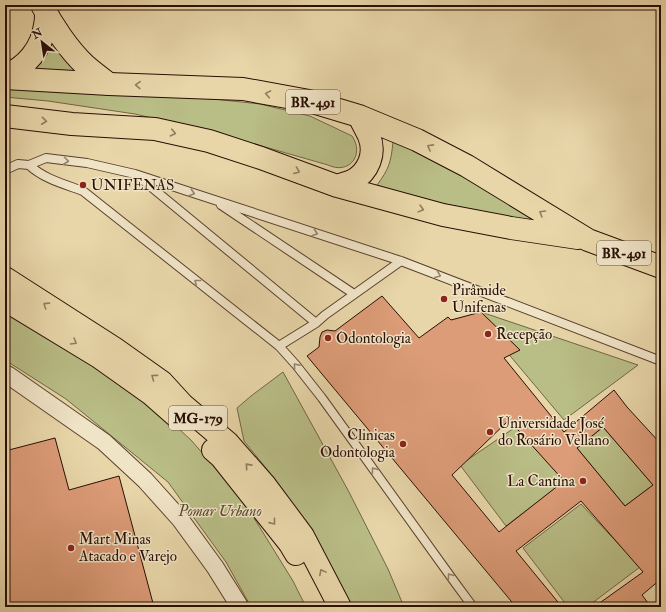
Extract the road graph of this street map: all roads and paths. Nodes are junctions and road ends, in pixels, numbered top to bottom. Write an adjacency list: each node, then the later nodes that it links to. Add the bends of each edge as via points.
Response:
1 (44, 9): 2 (main road, via 45,25 37,49 20,68); 4 (main road, via 63,40 84,64)
2 (5, 75)
3 (5, 78): 4 (main road, BR-491)
4 (109, 84): 6 (main road, BR-491, one-way to 4, via 309,101 243,89)
5 (5, 116): 10 (main road, BR-491, one-way to 10, via 72,124 155,129 209,141)
6 (359, 116): 10 (main road, via 369,137 372,150 370,162 353,180); 12 (main road, BR-491, one-way to 6, via 418,140)
7 (29, 165): 8 (lane, via 18,164); 9 (lane, one-way to 9, via 46,158 87,163); 19 (lane, one-way to 7, via 83,191 48,178)
8 (5, 170)
9 (135, 174): 11 (lane, one-way to 11); 18 (lane)
10 (337, 186): 12 (main road, BR-491, one-way to 12, via 451,216)
11 (212, 199): 13 (lane, one-way to 13); 16 (lane)
12 (588, 240): 14 (main road, BR-491)
13 (401, 261): 16 (lane); 20 (lane, one-way to 20)
14 (661, 267)
15 (5, 278): 24 (main road, MG-179, one-way to 15, via 303,536 265,485 228,443 183,405 162,382)
16 (354, 294): 18 (lane)
17 (5, 300): 23 (main road, MG-179, one-way to 23, via 99,357 151,394 221,457 290,544)
18 (316, 323): 19 (lane)
19 (279, 346): 25 (lane, one-way to 19, via 322,398)
20 (661, 361)
21 (5, 374): 22 (street, via 104,442 145,480 189,531)
22 (240, 607)
23 (325, 607)
24 (340, 607)
25 (473, 607)

